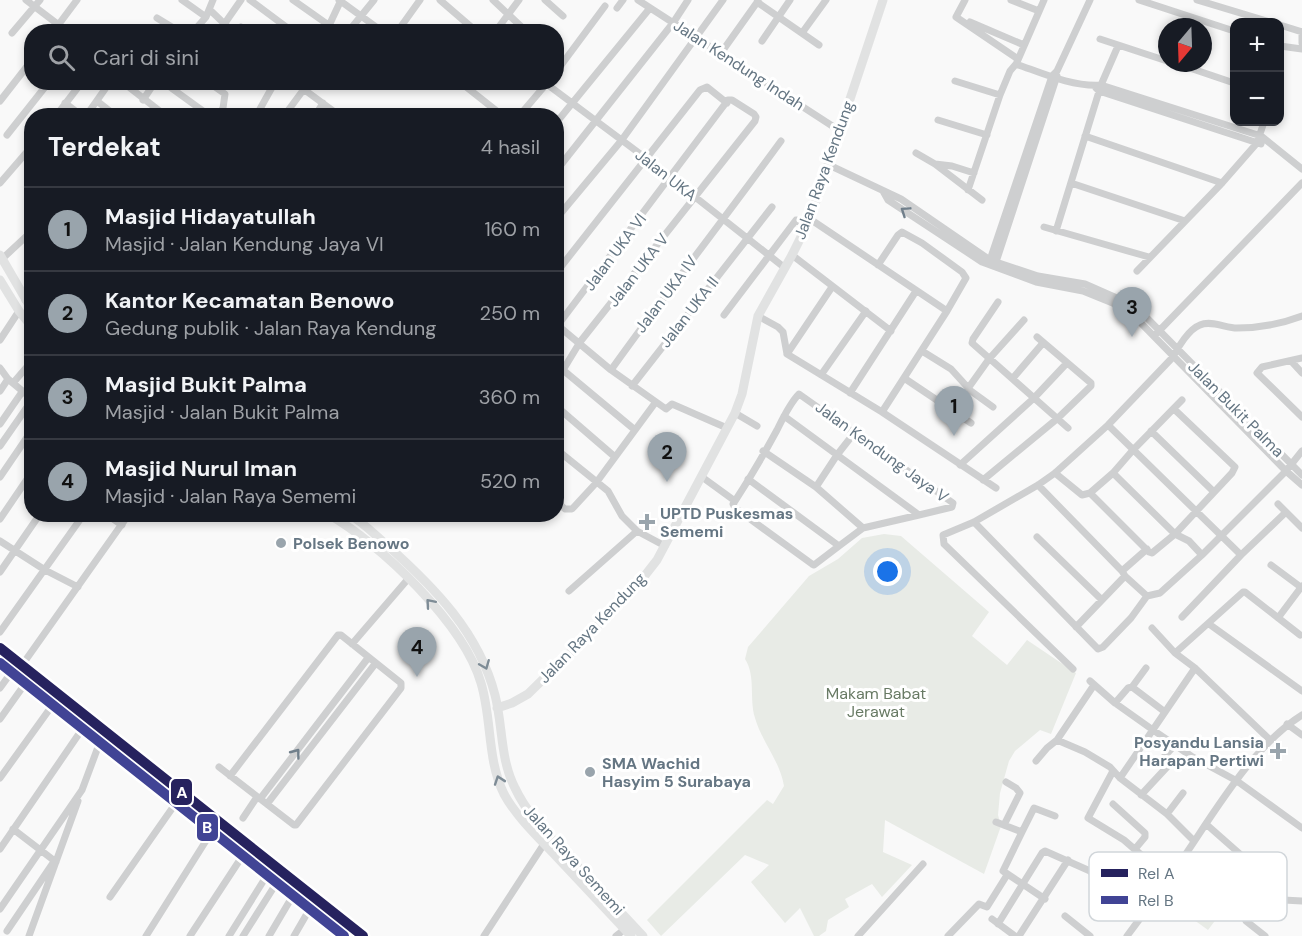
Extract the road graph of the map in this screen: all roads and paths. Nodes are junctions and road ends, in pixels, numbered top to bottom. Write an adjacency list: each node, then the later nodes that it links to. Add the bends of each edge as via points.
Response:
1 (26, 0): 31 (street)
2 (40, 0): 31 (street)
3 (77, 0): 45 (street)
4 (182, 0): 38 (street)
5 (213, 0): 33 (street)
6 (241, 0): 43 (street)
7 (250, 0): 48 (street)
8 (293, 0): 49 (street)
9 (340, 0): 36 (street); 50 (street)
10 (374, 0): 36 (street)
11 (420, 0): 53 (street)
12 (440, 0): 54 (street)
13 (493, 0): 35 (street)
14 (519, 0): 35 (street)
15 (545, 0): 37 (street)
16 (623, 0): 32 (street)
17 (688, 0): 44 (street)
18 (723, 0): 62 (street)
19 (790, 0): 39 (street)
20 (826, 0): 61 (street)
21 (883, 0): 121 (main road, Jalan Raya Kendung)
22 (965, 0): 40 (street)
23 (1011, 0): 34 (street)
24 (1044, 0): 34 (street)
25 (1090, 0): 77 (street)
26 (1139, 0): 58 (street)
27 (1197, 0): 42 (street)
28 (758, 1): 39 (street); 71 (street)
29 (644, 3): 44 (street, Jalan Kendung Indah); 101 (street)
30 (605, 6): 73 (street)
31 (34, 7): 45 (street); 60 (street)
32 (617, 8)
33 (210, 10): 38 (street); 43 (street)
34 (1039, 11): 67 (street)
35 (508, 14): 55 (street); 56 (street)
36 (361, 16): 51 (street); 52 (street)
37 (563, 16)
38 (206, 17): 47 (street)
39 (778, 17): 61 (street); 64 (street)
40 (956, 17): 67 (street); 74 (street)
41 (157, 18): 46 (street)
42 (1257, 18)
43 (225, 23)
44 (673, 23): 62 (street, Jalan Kendung Indah); 119 (street)
45 (59, 24)
46 (167, 24)
47 (200, 24)
48 (282, 24)
49 (322, 24)
50 (330, 24)
51 (354, 24)
52 (372, 24)
53 (403, 24)
54 (468, 24)
55 (501, 24)
56 (519, 24)
57 (1284, 27): 59 (street)
58 (1230, 30)
59 (1302, 32): 65 (street)
60 (12, 33)
61 (802, 33): 66 (street)
62 (697, 37): 71 (street, Jalan Kendung Indah); 126 (street)
63 (1100, 39): 68 (street)
64 (762, 40)
65 (1302, 43)
66 (819, 45)
67 (1024, 45): 74 (street)
68 (1118, 45): 72 (street); 80 (street)
69 (1284, 47): 70 (street)
70 (1302, 49)
71 (721, 53): 121 (street, Jalan Kendung Indah)
72 (1158, 58)
73 (564, 61)
74 (1017, 62): 77 (street); 94 (street)
75 (24, 70): 97 (street)
76 (1202, 72): 79 (street)
77 (1055, 75): 80 (street); 158 (street)
78 (954, 81): 94 (street)
79 (1230, 82)
80 (1098, 87): 124 (street); 125 (street)
81 (43, 90): 102 (street)
82 (76, 90): 99 (street)
83 (104, 90): 95 (street)
84 (132, 90): 96 (street)
85 (150, 90): 96 (street)
86 (174, 90): 108 (street)
87 (219, 90): 109 (street, via 225,94)
88 (271, 90): 110 (street)
89 (303, 90): 111 (street)
90 (305, 90): 100 (street)
91 (470, 90): 114 (street)
92 (540, 90): 115 (street)
93 (555, 90): 101 (street, Jalan UKA)
94 (1000, 95): 123 (street)
95 (97, 100): 105 (street); 106 (street)
96 (143, 100): 107 (street)
97 (0, 101)
98 (728, 101): 130 (street, via 703,87); 136 (street, Jalan UKA VI); 142 (street, Jalan UKA V, via 756,117 755,121)
99 (65, 103): 103 (street); 104 (street)
100 (323, 103): 112 (street); 113 (street)
101 (573, 103): 117 (street); 119 (street, Jalan UKA)
102 (28, 108)
103 (62, 108)
104 (72, 108)
105 (92, 108)
106 (106, 108)
107 (154, 108)
108 (199, 108)
109 (223, 108)
110 (260, 108)
111 (290, 108)
112 (320, 108)
113 (330, 108)
114 (493, 108)
115 (526, 108)
116 (24, 113): 122 (street)
117 (564, 114)
118 (938, 120): 123 (street)
119 (596, 122): 126 (street, Jalan UKA); 131 (street)
120 (1263, 126): 125 (street)
121 (840, 131): 133 (main road, Jalan Raya Kendung)
122 (6, 135)
123 (987, 135): 135 (street)
124 (1085, 136): 138 (street); 139 (street)
125 (1259, 140): 134 (street); 139 (street)
126 (621, 141): 130 (street, Jalan UKA); 145 (street)
127 (781, 141): 146 (street, Jalan UKA IV)
128 (916, 153): 132 (street)
129 (24, 155): 137 (street)
130 (647, 159): 136 (street, Jalan UKA); 159 (street)
131 (564, 161)
132 (935, 164): 135 (street); 141 (street)
133 (829, 165): 147 (main road, Jalan Raya Kendung); 151 (street, via 893,194)
134 (1302, 169)
135 (974, 173): 141 (street)
136 (671, 178): 142 (street, Jalan UKA); 173 (street, Jalan UKA VI)
137 (0, 183)
138 (1071, 183): 148 (street); 150 (street)
139 (1222, 183): 148 (street)
140 (1302, 183): 180 (street)
141 (968, 190): 143 (street)
142 (695, 197): 146 (street, Jalan UKA); 183 (street, Jalan UKA V)
143 (982, 200)
144 (772, 207): 153 (street, Jalan UKA II)
145 (564, 209)
146 (724, 220): 153 (street, Jalan UKA); 195 (street, Jalan UKA IV)
147 (809, 221): 154 (main road, Jalan Raya Kendung); 155 (street, via 796,220); 160 (street)
148 (1185, 221): 157 (street)
149 (1044, 227): 150 (street)
150 (1056, 231): 157 (street)
151 (949, 237): 158 (street); 165 (street, via 993,267 1036,282)
152 (24, 238): 156 (street)
153 (747, 238): 155 (street, Jalan UKA); 202 (street, Jalan UKA II)
154 (792, 255): 161 (main road, Jalan Raya Kendung); 164 (street)
155 (770, 256): 161 (street, Jalan UKA); 172 (street)
156 (1, 257): 166 (main road)
157 (1149, 257): 162 (street)
158 (993, 261): 165 (street)
159 (564, 263)
160 (878, 265): 167 (street); 171 (street, via 898,235 905,233 922,243 965,276)
161 (785, 268): 174 (main road, Jalan Raya Kendung)
162 (1137, 271)
163 (0, 280): 169 (main road)
164 (832, 287): 170 (street); 187 (street)
165 (1084, 287): 180 (street, via 1119,299 1143,314)
166 (24, 290)
167 (916, 291): 171 (street); 179 (street)
168 (998, 302): 188 (street, via 972,342)
169 (19, 311): 176 (main road); 182 (street)
170 (866, 311): 179 (street); 198 (street)
171 (947, 311): 185 (street)
172 (724, 315)
173 (564, 316)
174 (758, 316): 187 (street, via 783,332); 215 (main road, Jalan Raya Kendung)
175 (1302, 316): 186 (street, Jalan Bukit Palma, via 1250,328 1201,324)
176 (24, 317)
177 (1024, 320): 188 (street)
178 (564, 330): 183 (street)
179 (891, 331): 206 (street)
180 (1158, 336): 186 (street)
181 (1037, 337): 184 (street)
182 (0, 340)
183 (580, 342): 193 (street, Jalan UKA V); 195 (street)
184 (1044, 343): 191 (street); 200 (street)
185 (922, 351): 199 (street); 203 (street, via 951,369)
186 (1173, 351): 221 (street); 237 (street, Jalan Bukit Palma)
187 (788, 354): 198 (street)
188 (990, 358): 200 (street); 203 (street)
189 (1302, 358): 190 (street)
190 (1291, 361): 197 (street); 217 (street, via 1262,367 1257,373)
191 (1066, 364): 207 (street); 218 (street, via 1091,386)
192 (0, 368): 201 (street)
193 (564, 368)
194 (24, 369): 201 (street)
195 (611, 370): 202 (street)
196 (564, 371): 225 (street)
197 (1302, 373)
198 (822, 375): 206 (street)
199 (904, 378): 213 (street); 219 (street)
200 (1013, 378): 207 (street)
201 (11, 381): 204 (street); 205 (street)
202 (632, 386): 209 (street)
203 (969, 387): 210 (street)
204 (0, 391)
205 (22, 392): 220 (street)
206 (850, 393): 213 (street)
207 (1034, 398): 218 (street); 236 (street)
208 (1182, 400): 211 (street)
209 (655, 403): 223 (street, via 666,409 672,404); 225 (street)
210 (993, 407)
211 (1174, 409): 226 (street); 251 (street, via 1235,466)
212 (24, 411): 229 (street)
213 (882, 412): 236 (street)
214 (564, 413): 235 (street)
215 (735, 414): 222 (street); 223 (main road, Jalan Raya Kendung)
216 (784, 416): 227 (street, Jalan Kendung Jaya V, via 801,394); 232 (street); 233 (street, Jalan Kendung Jaya V)
217 (1302, 417)
218 (1058, 418): 224 (street); 244 (street)
219 (971, 423)
220 (0, 424)
221 (1108, 425): 230 (street); 238 (street)
222 (757, 426)
223 (726, 428): 242 (main road, Jalan Raya Kendung)
224 (1068, 428)
225 (635, 430): 235 (street)
226 (1151, 431): 230 (street); 251 (street)
227 (855, 432): 233 (street); 258 (street, Jalan Kendung Jaya V, via 953,503 952,507)
228 (24, 442): 241 (street)
229 (0, 446)
230 (1133, 450): 239 (street); 256 (street)
231 (1302, 450): 237 (street, Jalan Bukit Palma)
232 (763, 451): 243 (street); 249 (street)
233 (837, 455): 249 (street); 258 (street, Jalan Kendung Jaya V)
234 (564, 456): 245 (street)
235 (615, 457): 245 (street)
236 (960, 465): 244 (street)
237 (1288, 467): 240 (street, Jalan Bukit Palma); 247 (street, Jalan Bukit Palma); 272 (street)
238 (1055, 473): 248 (street); 252 (street, via 1082,495)
239 (1113, 473): 252 (street); 271 (street)
240 (1302, 475)
241 (0, 477)
242 (702, 477): 253 (street); 275 (main road, Jalan Raya Kendung)
243 (748, 479): 253 (street); 276 (street)
244 (983, 480): 250 (street)
245 (596, 483): 255 (street, via 572,509); 270 (street, via 608,491 622,516)
246 (24, 484): 259 (street)
247 (1302, 485)
248 (1038, 486): 266 (street); 285 (street)
249 (816, 487): 268 (street)
250 (996, 488)
251 (1213, 491): 256 (street)
252 (1090, 493): 278 (street)
253 (735, 501): 276 (street, via 735,508 813,565)
254 (1278, 504): 257 (street)
255 (564, 507)
256 (1195, 510): 271 (street); 272 (street)
257 (1286, 512): 269 (street); 281 (street)
258 (919, 515): 268 (street)
259 (0, 519)
260 (34, 522): 279 (street)
261 (78, 522): 283 (street)
262 (118, 522): 267 (street)
263 (124, 522): 267 (street)
264 (342, 522): 277 (main road, Jalan Raya Sememi)
265 (357, 522): 277 (main road, Jalan Raya Sememi)
266 (974, 522): 295 (street); 307 (street, via 944,533 944,544)
267 (122, 525): 287 (street)
268 (864, 528): 276 (street)
269 (1302, 528)
270 (637, 531): 275 (street); 289 (street)
271 (1175, 534): 278 (street, via 1152,553); 280 (street)
272 (1221, 535): 280 (street); 281 (street)
273 (1037, 537): 291 (street)
274 (0, 541): 279 (street)
275 (665, 546): 315 (main road, Jalan Raya Kendung, via 632,592 536,686 513,703)
276 (839, 546)
277 (383, 548): 286 (main road, Jalan Raya Sememi); 315 (main road, Jalan Raya Sememi, one-way to 315, via 413,569 457,616 483,659)
278 (1147, 549): 285 (street)
279 (15, 550): 283 (street); 284 (street)
280 (1202, 555): 290 (street, via 1160,593)
281 (1241, 555): 292 (street)
282 (1271, 565): 288 (street)
283 (45, 570): 287 (street); 297 (street)
284 (0, 572)
285 (1124, 574): 290 (street); 291 (street)
286 (408, 579): 299 (street); 354 (main road, Jalan Raya Sememi, one-way to 286, via 516,811 501,785 476,668 452,628)
287 (78, 587): 303 (street)
288 (1302, 587): 293 (street)
289 (569, 591)
290 (1147, 596): 295 (street, via 1101,649)
291 (1102, 600): 295 (street)
292 (1182, 617)
293 (1278, 618): 294 (street, via 1245,592); 298 (street)
294 (1209, 624): 300 (street); 312 (street)
295 (1076, 627)
296 (1152, 628): 300 (street)
297 (0, 632)
298 (1300, 634)
299 (352, 644): 301 (street); 332 (street, via 338,635)
300 (1175, 653): 306 (street)
301 (368, 658): 304 (street); 321 (street)
302 (0, 660): 308 (street)
303 (25, 661)
304 (375, 664): 322 (street); 341 (street, via 401,687 298,824 294,825)
305 (1146, 668): 310 (street)
306 (1195, 668): 316 (street); 327 (street)
307 (1073, 669)
308 (13, 670): 309 (street); 311 (street)
309 (27, 681): 313 (street); 318 (street)
310 (1132, 687): 314 (street); 316 (street)
311 (0, 688)
312 (1302, 691)
313 (54, 702): 320 (street); 333 (street)
314 (1114, 703): 323 (street); 326 (street, via 1092,683)
315 (497, 708): 394 (main road, Jalan Raya Sememi, via 507,768 525,806)
316 (1165, 712): 323 (street)
317 (1302, 715): 319 (street)
318 (0, 720)
319 (1287, 724): 324 (street); 327 (street)
320 (85, 725): 325 (street); 351 (street)
321 (317, 725): 322 (street); 341 (street, one-way to 321)
322 (324, 729): 341 (street)
323 (1153, 730): 328 (street); 334 (street)
324 (1302, 735)
325 (101, 739): 337 (street); 340 (street)
326 (1057, 740): 329 (street); 331 (street, via 1085,752)
327 (1270, 740): 335 (street)
328 (1175, 745): 335 (street); 339 (street, via 1164,758 1167,767)
329 (1036, 761)
330 (219, 767): 332 (street)
331 (1113, 771): 334 (street); 356 (street, via 1088,818)
332 (230, 776): 341 (street)
333 (0, 778)
334 (1120, 778): 339 (street)
335 (1237, 781): 347 (street); 350 (street)
336 (1006, 782): 348 (street, via 1020,793)
337 (82, 790): 357 (street); 363 (street)
338 (1183, 793): 343 (street)
339 (1141, 795): 343 (street)
340 (178, 800): 349 (street); 371 (street)
341 (261, 800): 345 (street)
342 (1113, 804): 356 (street, via 1145,832)
343 (1167, 814): 353 (street)
344 (1055, 816): 352 (street, via 1034,808)
345 (243, 818)
346 (996, 822): 348 (street)
347 (1206, 824): 353 (street); 361 (street)
348 (1004, 825): 352 (street)
349 (214, 828): 358 (street); 384 (street)
350 (1302, 828)
351 (13, 829): 355 (street); 357 (street)
352 (1022, 832): 367 (street, via 1002,868)
353 (1194, 841): 360 (street)
354 (544, 844): 382 (main road, Jalan Raya Sememi); 392 (street, Jalan Raya Sememi)
355 (0, 849)
356 (1135, 849): 359 (street)
357 (40, 850): 363 (street); 376 (street)
358 (245, 852): 366 (street); 385 (street)
359 (1138, 852)
360 (1187, 852)
361 (1237, 852)
362 (1068, 860): 365 (street); 369 (street, via 1043,852); 372 (street)
363 (55, 862): 381 (street); 383 (street)
364 (923, 864): 395 (street)
365 (1089, 870)
366 (269, 872): 368 (street); 386 (street)
367 (1007, 875): 369 (street); 396 (street, via 987,907 979,904)
368 (279, 879): 370 (street); 387 (street)
369 (1022, 884): 372 (street); 397 (street, via 995,922)
370 (295, 892): 375 (street); 388 (street)
371 (110, 897)
372 (1045, 899): 397 (street)
373 (1287, 900): 374 (street)
374 (1302, 901)
375 (312, 905): 380 (street); 389 (street)
376 (0, 909)
377 (1065, 916): 398 (street)
378 (1138, 921): 399 (street)
379 (1246, 921): 400 (street)
380 (339, 927): 390 (street); 391 (street)
381 (7, 932)
382 (628, 933): 393 (street)
383 (29, 936)
384 (146, 936)
385 (190, 936)
386 (229, 936)
387 (243, 936)
388 (269, 936)
389 (294, 936)
390 (333, 936)
391 (350, 936)
392 (483, 936)
393 (616, 936)
394 (643, 936)
395 (858, 936)
396 (948, 936)
397 (1017, 936)
398 (1090, 936)
399 (1127, 936)
400 (1265, 936)

